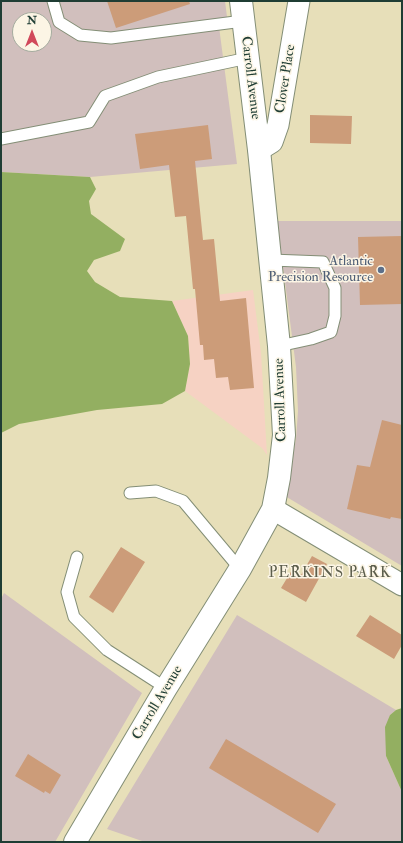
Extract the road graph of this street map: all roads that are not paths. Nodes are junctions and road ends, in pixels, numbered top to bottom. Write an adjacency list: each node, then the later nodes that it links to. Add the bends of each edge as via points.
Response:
1 (53, 1): 3 (lane, via 59,22 80,35 111,38)
2 (298, 1): 6 (street, Clover Place, via 278,125 272,142)
3 (242, 11): 4 (street, Carroll Avenue)
4 (248, 58): 5 (lane, via 158,77 105,96 89,122); 6 (street, Carroll Avenue)
5 (1, 139)
6 (259, 150): 7 (street, Carroll Avenue)
7 (271, 260): 8 (street, Carroll Avenue); 8 (lane, via 323,262 335,288 335,316 331,332)
8 (279, 346): 10 (street, Carroll Avenue, via 284,435)
9 (130, 493): 12 (lane, via 156,491 183,501)
10 (273, 509): 12 (street, Carroll Avenue); 13 (street)
11 (77, 556): 14 (lane, via 67,592 74,617 107,650)
12 (240, 569): 14 (street, Carroll Avenue)
13 (402, 585)
14 (166, 688): 15 (street, Carroll Avenue)
15 (75, 842)

